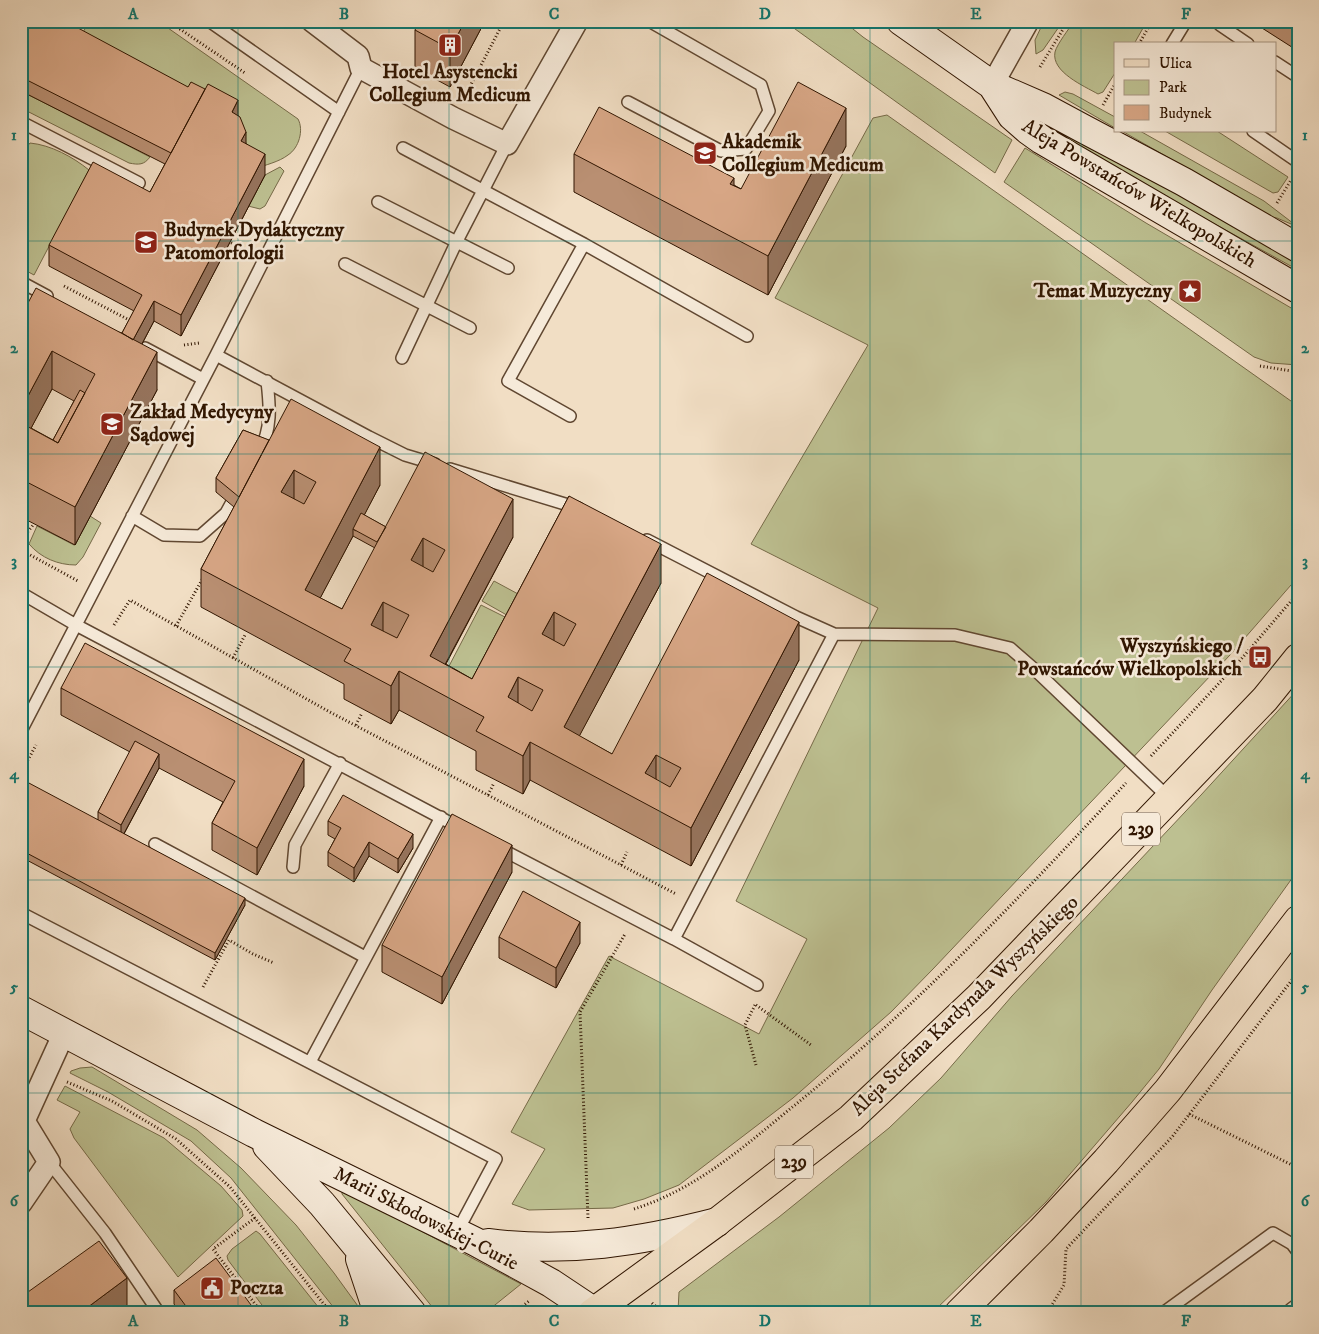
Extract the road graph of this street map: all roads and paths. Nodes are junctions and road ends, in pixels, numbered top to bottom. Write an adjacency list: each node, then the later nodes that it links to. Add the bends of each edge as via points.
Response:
1 (168, 21): 19 (path)
2 (209, 21): 25 (lane)
3 (312, 21): 16 (street)
4 (504, 21): 26 (path)
5 (577, 21): 29 (street)
6 (649, 21): 23 (lane, via 761,85 769,111 746,149 721,151)
7 (901, 21): 21 (street, Aleja Powstańców Wielkopolskich)
8 (1028, 21): 21 (street)
9 (1068, 21): 18 (path)
10 (1152, 21): 13 (path)
11 (1186, 21): 14 (lane)
12 (1219, 23): 15 (lane)
13 (1140, 42)
14 (1173, 42)
15 (1245, 42)
16 (360, 62): 25 (lane); 26 (street)
17 (1276, 63): 20 (lane)
18 (1040, 67)
19 (247, 74)
20 (1298, 77)
21 (992, 85): 40 (street, Aleja Powstańców Wielkopolskich, via 1043,107 1184,182); 46 (street, Aleja Powstańców Wielkopolskich, via 1012,116 1042,140)
22 (1114, 86): 24 (path)
23 (628, 102)
24 (1103, 105)
25 (339, 112): 57 (lane)
26 (453, 118): 29 (street)
27 (21, 122): 33 (lane)
28 (1254, 132): 31 (lane)
29 (507, 144): 34 (lane)
30 (402, 148): 34 (lane)
31 (1298, 162)
32 (1294, 177): 36 (path)
33 (139, 183)
34 (484, 190): 38 (lane); 39 (lane)
35 (378, 202): 38 (lane)
36 (1277, 203)
37 (227, 240): 41 (path, via 245,250)
38 (457, 242): 43 (lane); 48 (lane)
39 (584, 244): 52 (lane); 63 (lane, via 508,381)
40 (1298, 248)
41 (241, 258)
42 (345, 264): 48 (lane)
43 (508, 268)
44 (21, 282): 47 (lane)
45 (59, 283): 49 (path)
46 (1298, 289)
47 (56, 301)
48 (426, 306): 50 (lane); 58 (lane)
49 (137, 324)
50 (470, 328)
51 (203, 335): 54 (path)
52 (747, 336)
53 (134, 342): 61 (lane)
54 (198, 343): 55 (path); 56 (path)
55 (179, 344)
56 (194, 352)
57 (216, 356): 61 (lane); 62 (lane)
58 (402, 358)
59 (1260, 366): 60 (path)
60 (1298, 372)
61 (203, 379): 67 (lane)
62 (267, 381): 64 (lane, via 271,411 265,441); 66 (lane, via 405,455)
63 (570, 416)
64 (252, 465)
65 (244, 480): 67 (lane, via 226,514 200,536 164,535)
66 (588, 511)
67 (132, 516): 76 (lane)
68 (34, 524): 70 (path)
69 (640, 536): 78 (lane)
70 (21, 540)
71 (21, 550): 72 (path, via 78,581)
72 (82, 572)
73 (206, 572): 77 (path)
74 (21, 593): 76 (lane)
75 (1298, 593): 88 (path)
76 (76, 625): 80 (lane); 85 (lane)
77 (176, 626): 80 (path, via 130,600); 81 (path)
78 (834, 634): 88 (lane, via 955,635 1010,648); 100 (lane)
79 (245, 635): 81 (path)
80 (104, 640): 87 (lane)
81 (233, 658): 84 (path)
82 (1298, 658): 92 (main road, Aleja Stefana Kardynała Wyszyńskiego / 239)
83 (362, 713): 84 (path)
84 (356, 725): 91 (path)
85 (21, 731)
86 (40, 737): 89 (path)
87 (340, 763): 93 (lane); 99 (lane, via 295,846)
88 (1139, 769): 92 (lane); 123 (path, via 931,984 843,1064 763,1132 697,1180)
89 (21, 773)
90 (494, 783): 91 (path)
91 (488, 795): 98 (path)
92 (1170, 799): 126 (main road, Aleja Stefana Kardynała Wyszyńskiego / 239, via 980,997 865,1105)
93 (441, 818): 94 (lane); 105 (lane)
94 (467, 831)
95 (484, 840): 102 (lane)
96 (155, 844): 105 (lane)
97 (627, 852): 98 (path)
98 (621, 865): 100 (path)
99 (293, 867)
100 (693, 902): 104 (lane)
101 (23, 914): 109 (lane)
102 (634, 918): 104 (lane); 124 (path, via 580,1012 588,1217)
103 (1298, 920): 139 (main road, via 1168,1090 1041,1231)
104 (674, 939): 108 (lane)
105 (365, 957): 114 (lane)
106 (274, 963): 109 (path, via 229,940)
107 (1298, 972): 117 (path)
108 (757, 985): 110 (path, via 763,989)
109 (194, 1003): 114 (lane)
110 (755, 1005): 113 (path); 115 (path, via 745,1025)
111 (21, 1010): 112 (street, Marii Skłodowskiej-Curie)
112 (65, 1032): 116 (street); 119 (street, Marii Skłodowskiej-Curie)
113 (811, 1045)
114 (310, 1062): 127 (lane, via 496,1159)
115 (756, 1065)
116 (45, 1073): 118 (street); 125 (path, via 112,1100 176,1139 230,1186)
117 (1190, 1114): 121 (path); 140 (path, via 1066,1249 1064,1285)
118 (22, 1120): 120 (street)
119 (254, 1133): 127 (street, Marii Skłodowskiej-Curie); 128 (street, Marii Skłodowskiej-Curie, via 322,1204)
120 (49, 1162): 122 (street); 133 (lane, via 105,1233)
121 (1298, 1168)
122 (21, 1203)
123 (632, 1210)
124 (595, 1216)
125 (256, 1218): 134 (path, via 213,1249); 135 (path)
126 (717, 1222): 127 (street, via 656,1237 583,1247 512,1246); 132 (main road, Aleja Stefana Kardynała Wyszyńskiego / 239)
127 (466, 1237): 132 (street, Marii Skłodowskiej-Curie, via 551,1283)
128 (354, 1243): 136 (street); 137 (street, Marii Skłodowskiej-Curie)
129 (1298, 1252): 141 (lane, via 1292,1244 1273,1233)
130 (657, 1308): 138 (path)
131 (1298, 1310): 142 (street)
132 (594, 1312)
133 (159, 1313)
134 (262, 1313)
135 (331, 1313)
136 (378, 1313)
137 (412, 1313)
138 (663, 1313)
139 (959, 1313)
140 (1047, 1313)
141 (1164, 1313)
142 (1294, 1313)

